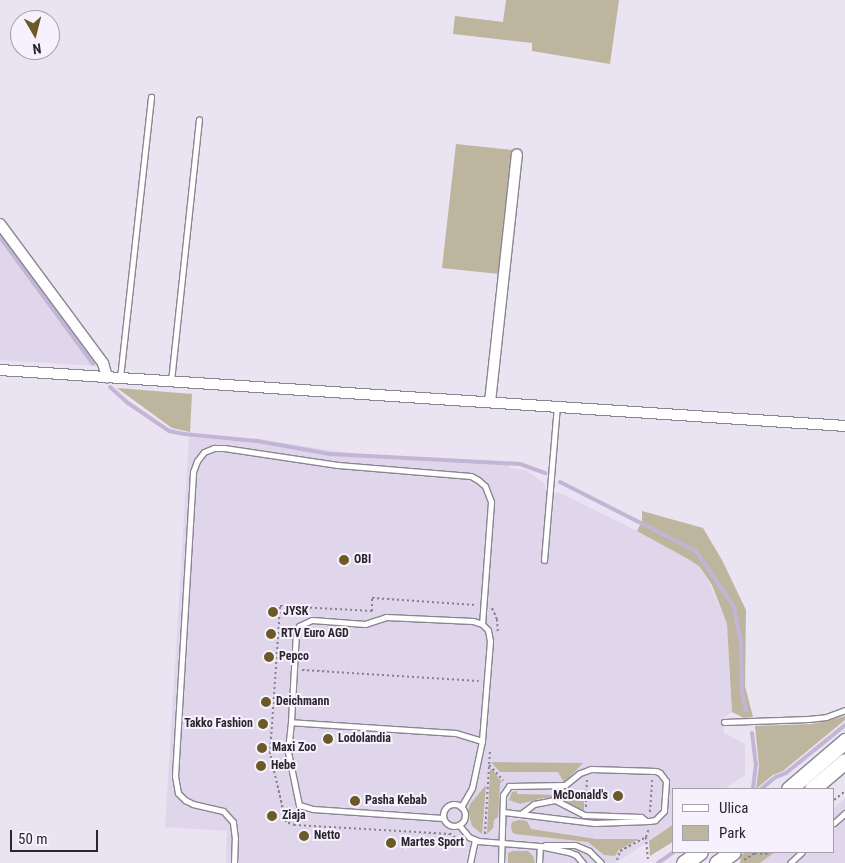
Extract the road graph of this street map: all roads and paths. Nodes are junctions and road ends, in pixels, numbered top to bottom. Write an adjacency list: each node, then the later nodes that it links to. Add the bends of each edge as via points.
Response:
1 (152, 97): 7 (lane)
2 (199, 119): 8 (lane)
3 (517, 154): 9 (street)
4 (0, 224): 6 (street, via 103,363)
5 (0, 370): 6 (street)
6 (107, 377): 7 (street)
7 (120, 378): 8 (street)
8 (171, 381): 9 (street)
9 (490, 402): 10 (street)
10 (557, 406): 11 (street); 12 (lane)
11 (845, 426)
12 (544, 560)
13 (482, 624): 14 (lane, via 394,617 365,624 312,620 305,622 296,632); 15 (lane, via 488,630 490,642); 49 (lane, via 491,502 485,486 478,480 471,476 338,465 224,448 204,452 193,472 174,776 178,793 185,800 223,811 233,822 236,839)
14 (294, 670): 15 (path); 17 (lane)
15 (487, 682): 19 (lane)
16 (845, 710): 18 (lane, via 817,718)
17 (291, 722): 19 (lane, via 454,733); 36 (lane, via 288,752 299,805)
18 (724, 722)
19 (482, 741): 32 (lane, via 472,788)
20 (845, 741): 27 (main road)
21 (845, 761): 28 (main road)
22 (489, 765): 26 (path)
23 (589, 778): 30 (path)
24 (649, 778): 37 (path, via 652,779 652,787)
25 (565, 785): 26 (lane); 30 (path, via 578,798); 37 (lane, via 591,769 660,772 666,781 666,805 660,816)
26 (506, 787): 33 (lane)
27 (789, 788)
28 (813, 788)
29 (845, 791): 31 (path)
30 (586, 798): 34 (path)
31 (835, 799)
32 (461, 807): 36 (lane, via 455,804 448,806); 38 (lane, via 465,817)
33 (504, 812): 35 (lane); 41 (lane)
34 (586, 812)
35 (521, 813): 37 (lane, via 594,823); 37 (lane, via 541,802 555,800 584,815 641,817)
36 (443, 818): 38 (lane, via 447,825)
37 (648, 821): 39 (path)
38 (459, 825): 40 (lane)
39 (646, 837): 47 (path, via 620,851); 48 (path)
40 (475, 840): 41 (lane); 50 (lane)
41 (501, 843): 42 (lane); 51 (lane)
42 (540, 846): 52 (lane); 53 (lane, via 569,852); 54 (lane, via 575,845 589,851)
43 (699, 853): 55 (main road)
44 (731, 853): 56 (main road)
45 (756, 853): 57 (path)
46 (801, 853): 58 (lane)
47 (617, 860)
48 (648, 861)
49 (234, 863)
50 (470, 863)
51 (501, 863)
52 (539, 863)
53 (583, 863)
54 (601, 863)
55 (684, 863)
56 (716, 863)
57 (739, 863)
58 (790, 863)

